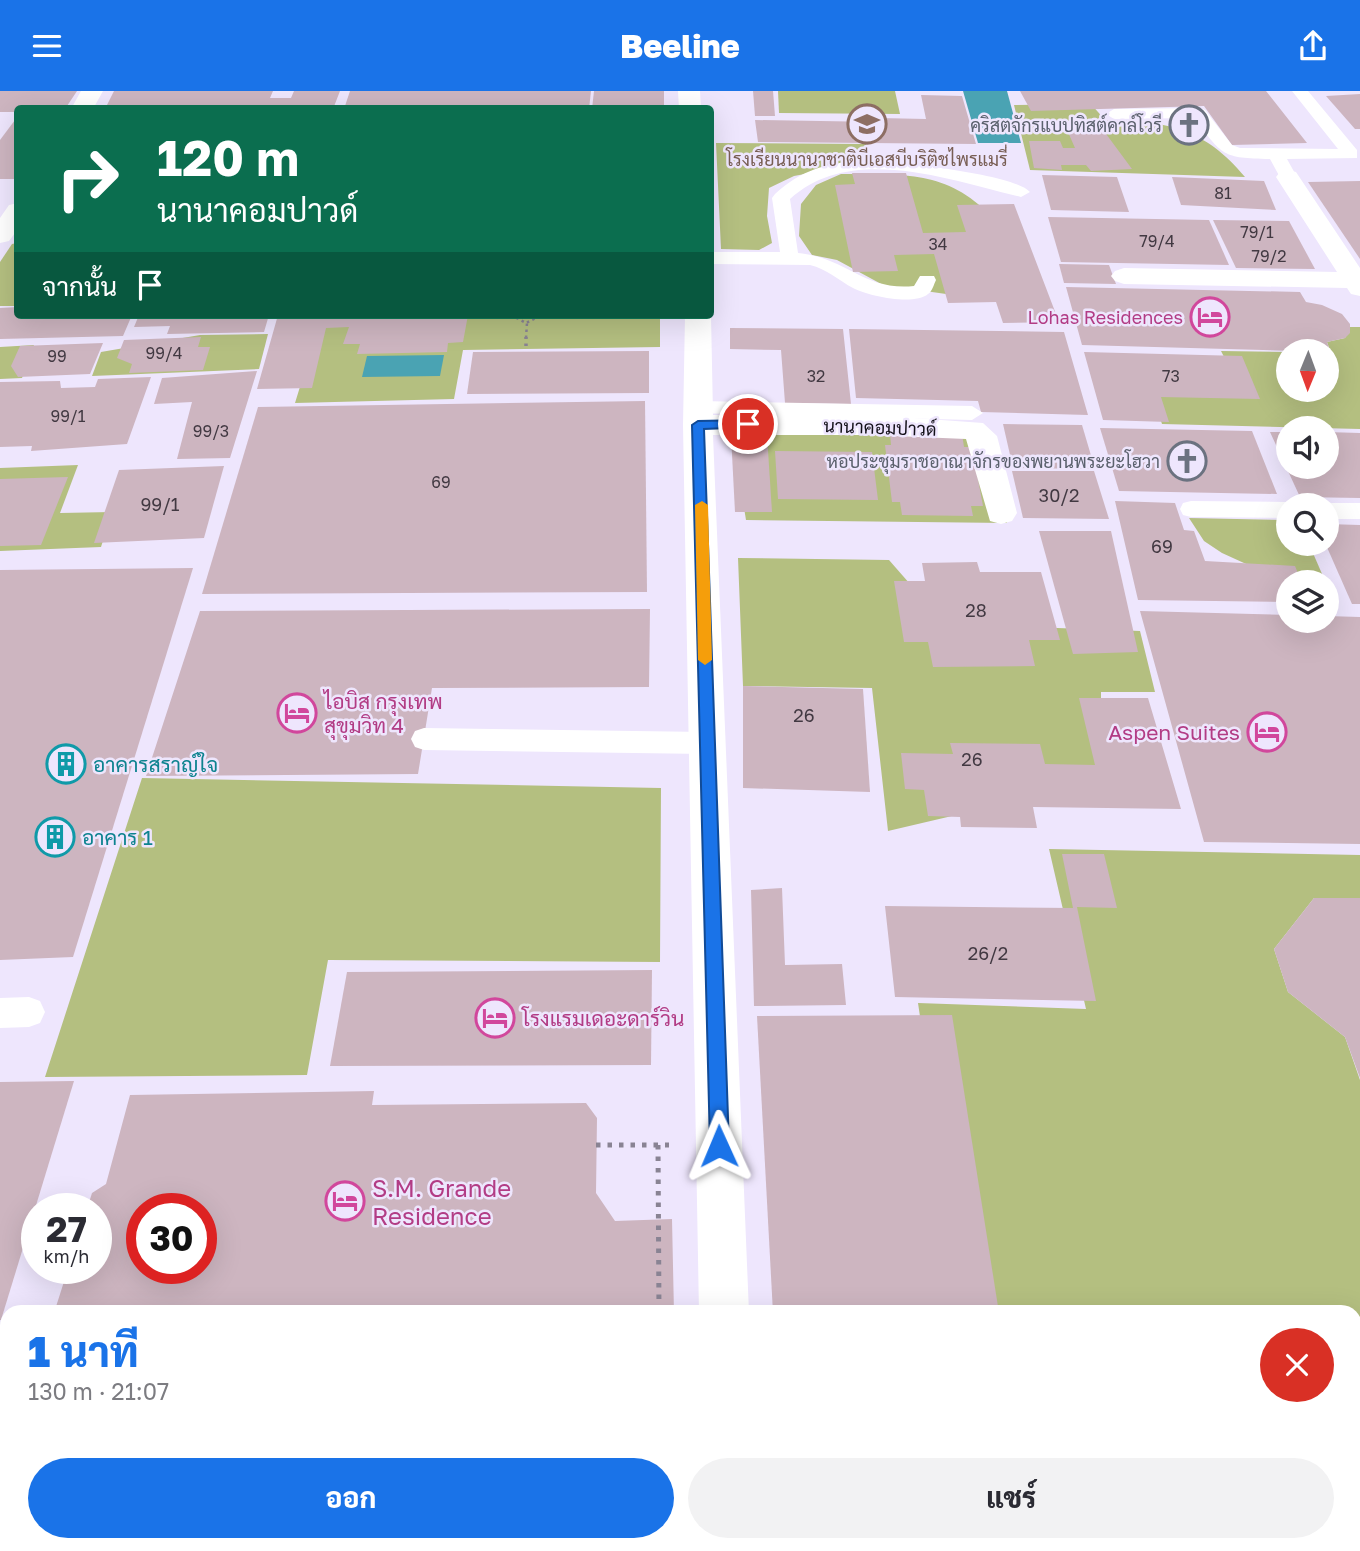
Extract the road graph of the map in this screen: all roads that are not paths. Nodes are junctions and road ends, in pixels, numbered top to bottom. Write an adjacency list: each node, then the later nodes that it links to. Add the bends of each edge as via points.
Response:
1 (1300, 91): 4 (lane)
2 (1114, 114): 3 (lane, via 1199,113 1226,149)
3 (1276, 154): 4 (lane); 5 (lane)
4 (1356, 154)
5 (1288, 177): 13 (street)
6 (1021, 192): 10 (lane, via 906,165 858,166 814,174 792,183 781,198)
7 (14, 216): 8 (street)
8 (0, 236)
9 (714, 258): 10 (lane)
10 (790, 260): 12 (lane, via 839,268 876,292 921,292)
11 (1124, 276): 13 (street)
12 (927, 279)
13 (1357, 284)
14 (698, 319): 16 (street)
15 (972, 413): 16 (lane)
16 (698, 416): 21 (street, นานาคอมปาวด์, via 973,430 982,436); 23 (street)
17 (1191, 509): 18 (lane)
18 (1276, 510)
19 (1339, 511): 20 (lane)
20 (1360, 512)
21 (1001, 513)
22 (424, 739): 23 (lane)
23 (706, 743): 24 (street)
24 (724, 1305)

